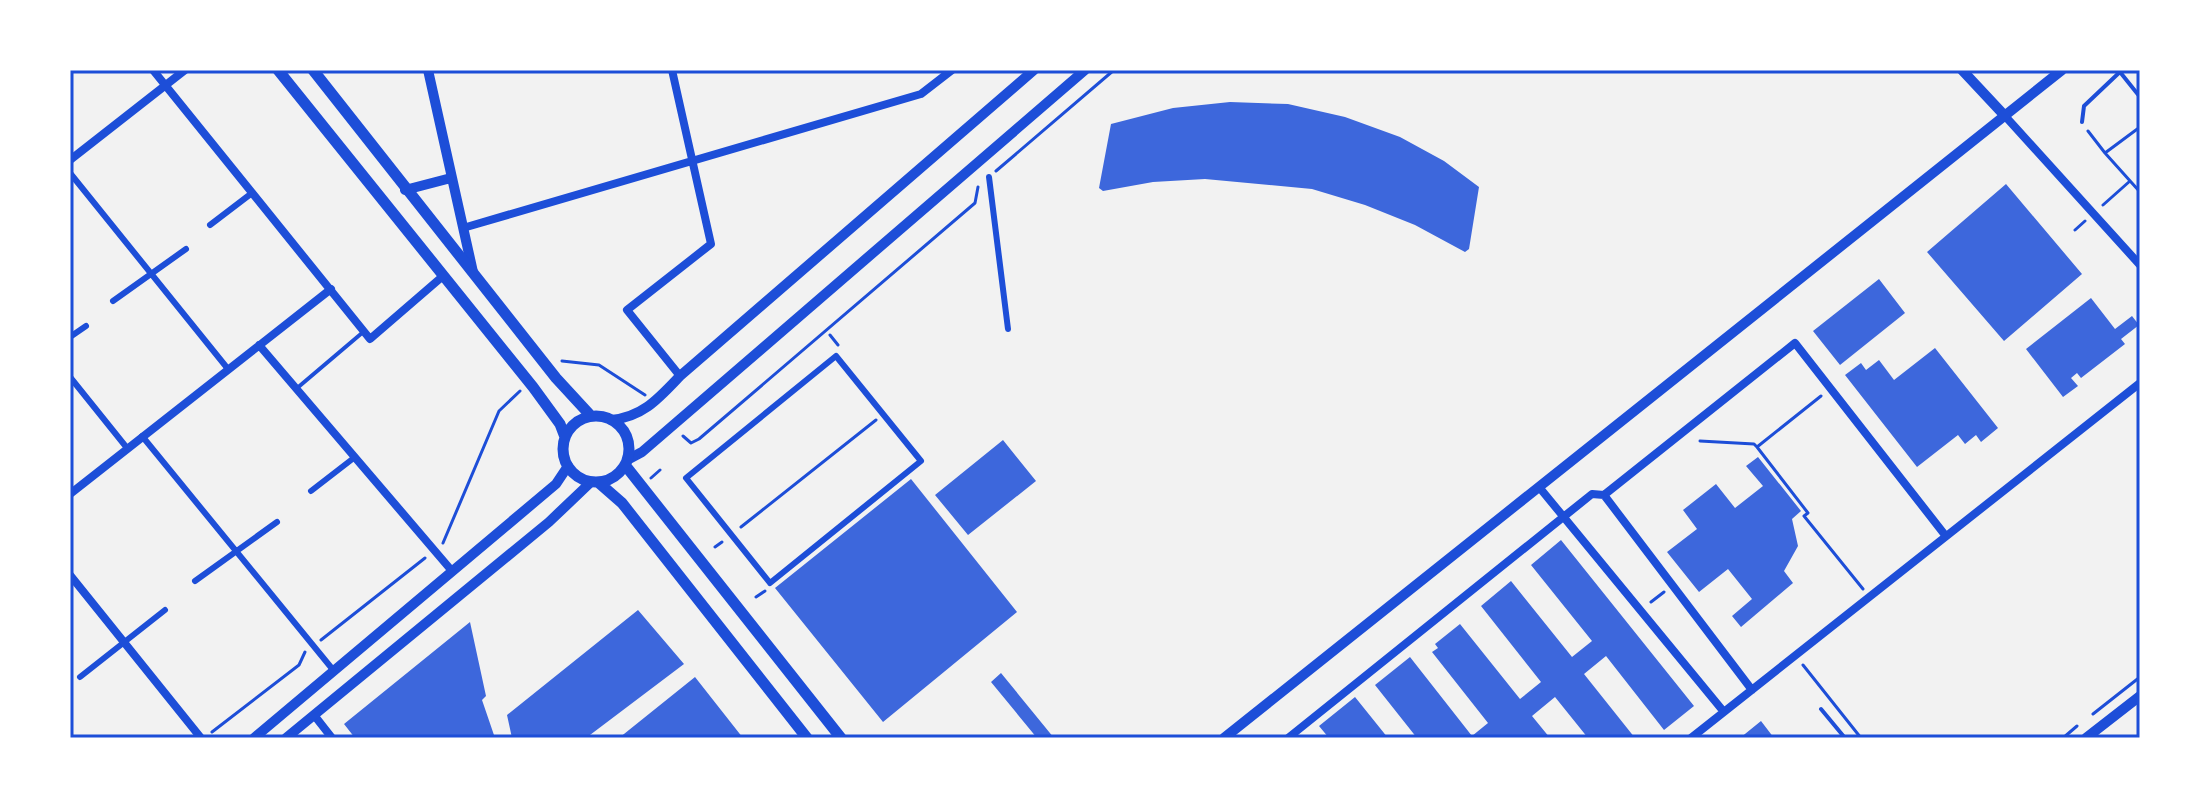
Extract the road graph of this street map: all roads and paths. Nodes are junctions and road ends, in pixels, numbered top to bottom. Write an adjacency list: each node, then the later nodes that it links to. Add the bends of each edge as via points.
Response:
1 (153, 70): 14 (street)
2 (185, 70): 14 (street)
3 (278, 70): 38 (main road)
4 (313, 70): 26 (main road)
5 (428, 70): 24 (street)
6 (672, 70): 21 (street)
7 (952, 70): 13 (street)
8 (1034, 70): 49 (street)
9 (1085, 70): 63 (street)
10 (1962, 70): 16 (street)
11 (2062, 70): 16 (street)
12 (2121, 71): 15 (lane); 17 (lane, via 2084,106)
13 (940, 74): 21 (street, via 921,94)
14 (166, 85): 20 (street); 28 (street)
15 (2140, 97)
16 (2005, 116): 35 (street); 66 (street)
17 (2082, 122): 19 (path)
18 (2140, 127): 19 (path)
19 (2105, 153): 25 (path)
20 (70, 160)
21 (693, 161): 32 (street); 49 (street, via 711,244 627,310)
22 (70, 173): 36 (street)
23 (989, 177): 42 (street)
24 (451, 178): 26 (street); 32 (street)
25 (2130, 181): 27 (path); 29 (path)
26 (405, 190): 37 (main road)
27 (2140, 192)
28 (252, 193): 31 (street); 39 (street)
29 (2102, 206)
30 (2088, 219): 33 (path)
31 (210, 225)
32 (463, 228): 37 (street)
33 (2075, 230)
34 (186, 249): 36 (street)
35 (2140, 265)
36 (150, 274): 40 (street); 48 (street)
37 (473, 274): 55 (main road)
38 (443, 276): 43 (street, via 370,339); 58 (main road, via 533,387)
39 (331, 289): 43 (street); 46 (street)
40 (113, 301)
41 (86, 326): 45 (street)
42 (1008, 329)
43 (364, 331): 52 (lane)
44 (830, 335): 47 (path)
45 (70, 337)
46 (259, 345): 48 (street); 52 (street)
47 (840, 348)
48 (228, 369): 57 (street)
49 (680, 376): 56 (street, via 637,415)
50 (70, 377): 61 (street)
51 (2140, 383): 73 (street)
52 (296, 389): 62 (street)
53 (1821, 396): 60 (path)
54 (883, 415): 72 (path); 72 (street, via 921,461 770,583); 72 (street, via 836,356 686,478)
55 (591, 416): 56 (main road); 58 (main road, via 573,425)
56 (611, 420): 63 (main road, via 627,436)
57 (142, 436): 61 (street); 75 (street)
58 (565, 437): 64 (main road)
59 (1700, 441): 60 (path)
60 (1757, 447): 81 (path)
61 (127, 448): 68 (street)
62 (355, 457): 67 (street); 76 (street)
63 (626, 463): 65 (main road, via 614,477); 100 (main road)
64 (568, 466): 65 (main road, via 578,477); 76 (street, via 556,484)
65 (595, 482): 94 (street); 99 (main road, via 622,503)
66 (1539, 487): 70 (street); 101 (street)
67 (311, 491)
68 (70, 494)
69 (1604, 495): 70 (street, via 1592,494); 73 (street, via 1795,343); 79 (street)
70 (1563, 517): 84 (street); 102 (street)
71 (277, 522): 75 (street)
72 (731, 535): 74 (path)
73 (1945, 535): 81 (street)
74 (715, 547)
75 (236, 551): 78 (street); 87 (street)
76 (452, 571): 87 (street)
77 (70, 575): 85 (street)
78 (195, 581)
79 (1672, 586): 84 (path); 90 (street)
80 (769, 587): 82 (path)
81 (1869, 596): 90 (street)
82 (756, 597)
83 (165, 610): 85 (street)
84 (1640, 611): 93 (street)
85 (124, 643): 88 (street); 95 (street)
86 (1803, 665): 105 (path)
87 (334, 671): 96 (street)
88 (80, 677)
89 (2140, 677): 106 (path)
90 (1752, 690): 93 (street)
91 (2140, 696): 107 (street)
92 (1821, 709): 104 (lane)
93 (1724, 712): 103 (street)
94 (314, 715): 97 (street); 98 (street)
95 (201, 738)
96 (254, 738)
97 (286, 738)
98 (332, 738)
99 (807, 738)
100 (841, 738)
101 (1224, 738)
102 (1288, 738)
103 (1691, 738)
104 (1845, 738)
105 (1861, 738)
106 (2063, 738)
107 (2086, 738)

